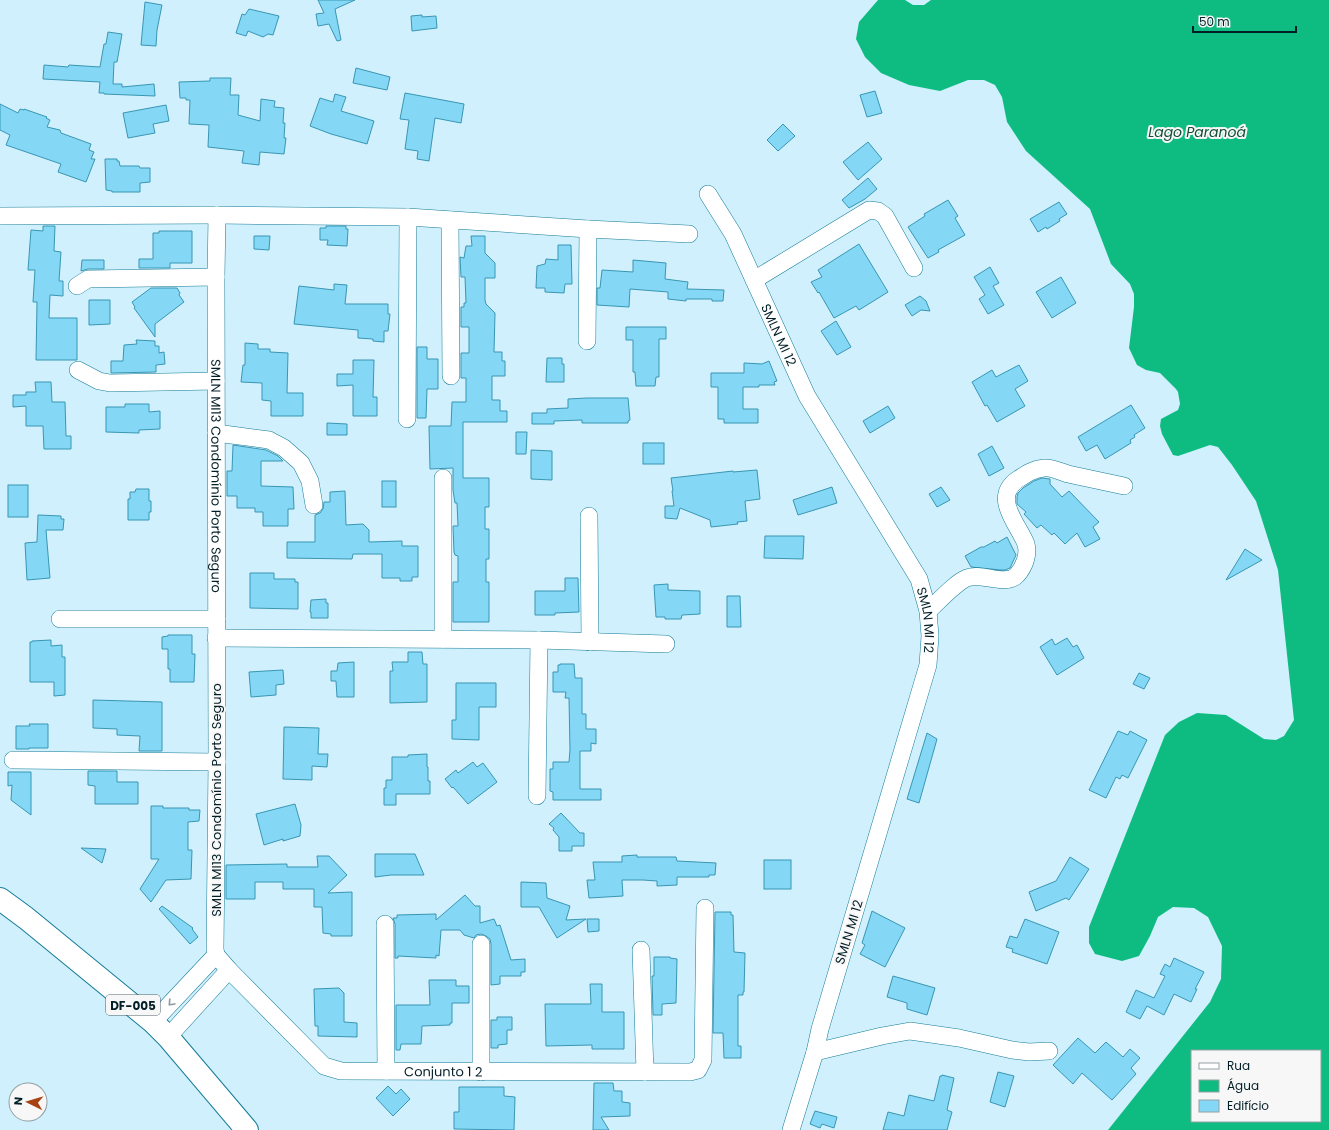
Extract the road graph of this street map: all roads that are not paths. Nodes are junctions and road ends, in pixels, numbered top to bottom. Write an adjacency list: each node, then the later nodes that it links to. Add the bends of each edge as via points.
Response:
1 (708, 194): 10 (street, SMLN MI 12, via 733,234)
2 (217, 215): 3 (street); 4 (street); 9 (street, SMLN MI13 Condomínio Porto Seguro)
3 (0, 216)
4 (408, 218): 5 (street); 16 (street)
5 (450, 220): 6 (street); 14 (street)
6 (588, 229): 7 (street); 12 (street)
7 (689, 234)
8 (914, 268): 10 (street, via 885,216 878,211 869,210)
9 (216, 276): 11 (street, via 88,279); 15 (street, SMLN MI13 Condomínio Porto Seguro)
10 (754, 280): 22 (street, SMLN MI 12, via 807,396 919,579)
11 (77, 286)
12 (587, 341)
13 (78, 370): 15 (street, via 99,381 110,383)
14 (450, 376)
15 (216, 381): 17 (street, SMLN MI13 Condomínio Porto Seguro)
16 (407, 419)
17 (216, 434): 20 (street, via 269,440 284,448 301,463 310,481); 24 (street, SMLN MI13 Condomínio Porto Seguro)
18 (443, 478): 26 (street)
19 (1124, 486): 22 (street, via 1046,468 1029,472 1012,484 1006,493 1006,503 1026,545 1023,567 1016,577 1007,580 978,576 967,578)
20 (314, 505)
21 (589, 516): 28 (street)
22 (928, 611): 44 (street, SMLN MI 12, via 928,666)
23 (60, 619): 24 (street)
24 (217, 619): 25 (street, SMLN MI13 Condomínio Porto Seguro)
25 (216, 638): 26 (street); 31 (street, SMLN MI13 Condomínio Porto Seguro)
26 (443, 639): 27 (street)
27 (539, 640): 28 (street); 32 (street)
28 (590, 642): 29 (street)
29 (666, 644)
30 (13, 760): 31 (street)
31 (217, 762): 38 (street, SMLN MI13 Condomínio Porto Seguro)
32 (537, 796)
33 (0, 899): 42 (main road, DF-005)
34 (705, 908): 47 (street, Conjunto 1 2, via 703,1060 698,1070 690,1072)
35 (386, 924): 45 (street)
36 (481, 944): 46 (street)
37 (641, 950): 47 (street)
38 (216, 955): 39 (street); 40 (street)
39 (229, 970): 41 (street); 45 (street, Conjunto 1 2, via 324,1066 340,1071)
40 (189, 984): 41 (street); 42 (street, one-way to 42)
41 (202, 1000): 42 (street, via 181,1021)
42 (161, 1029): 48 (main road, DF-005)
43 (1049, 1051): 44 (street, via 1012,1050 959,1038 910,1031)
44 (815, 1052): 49 (street, SMLN MI 12)
45 (386, 1071): 46 (street, Conjunto 1 2)
46 (481, 1072): 47 (street, Conjunto 1 2)
47 (645, 1072)
48 (247, 1130)
49 (791, 1130)

